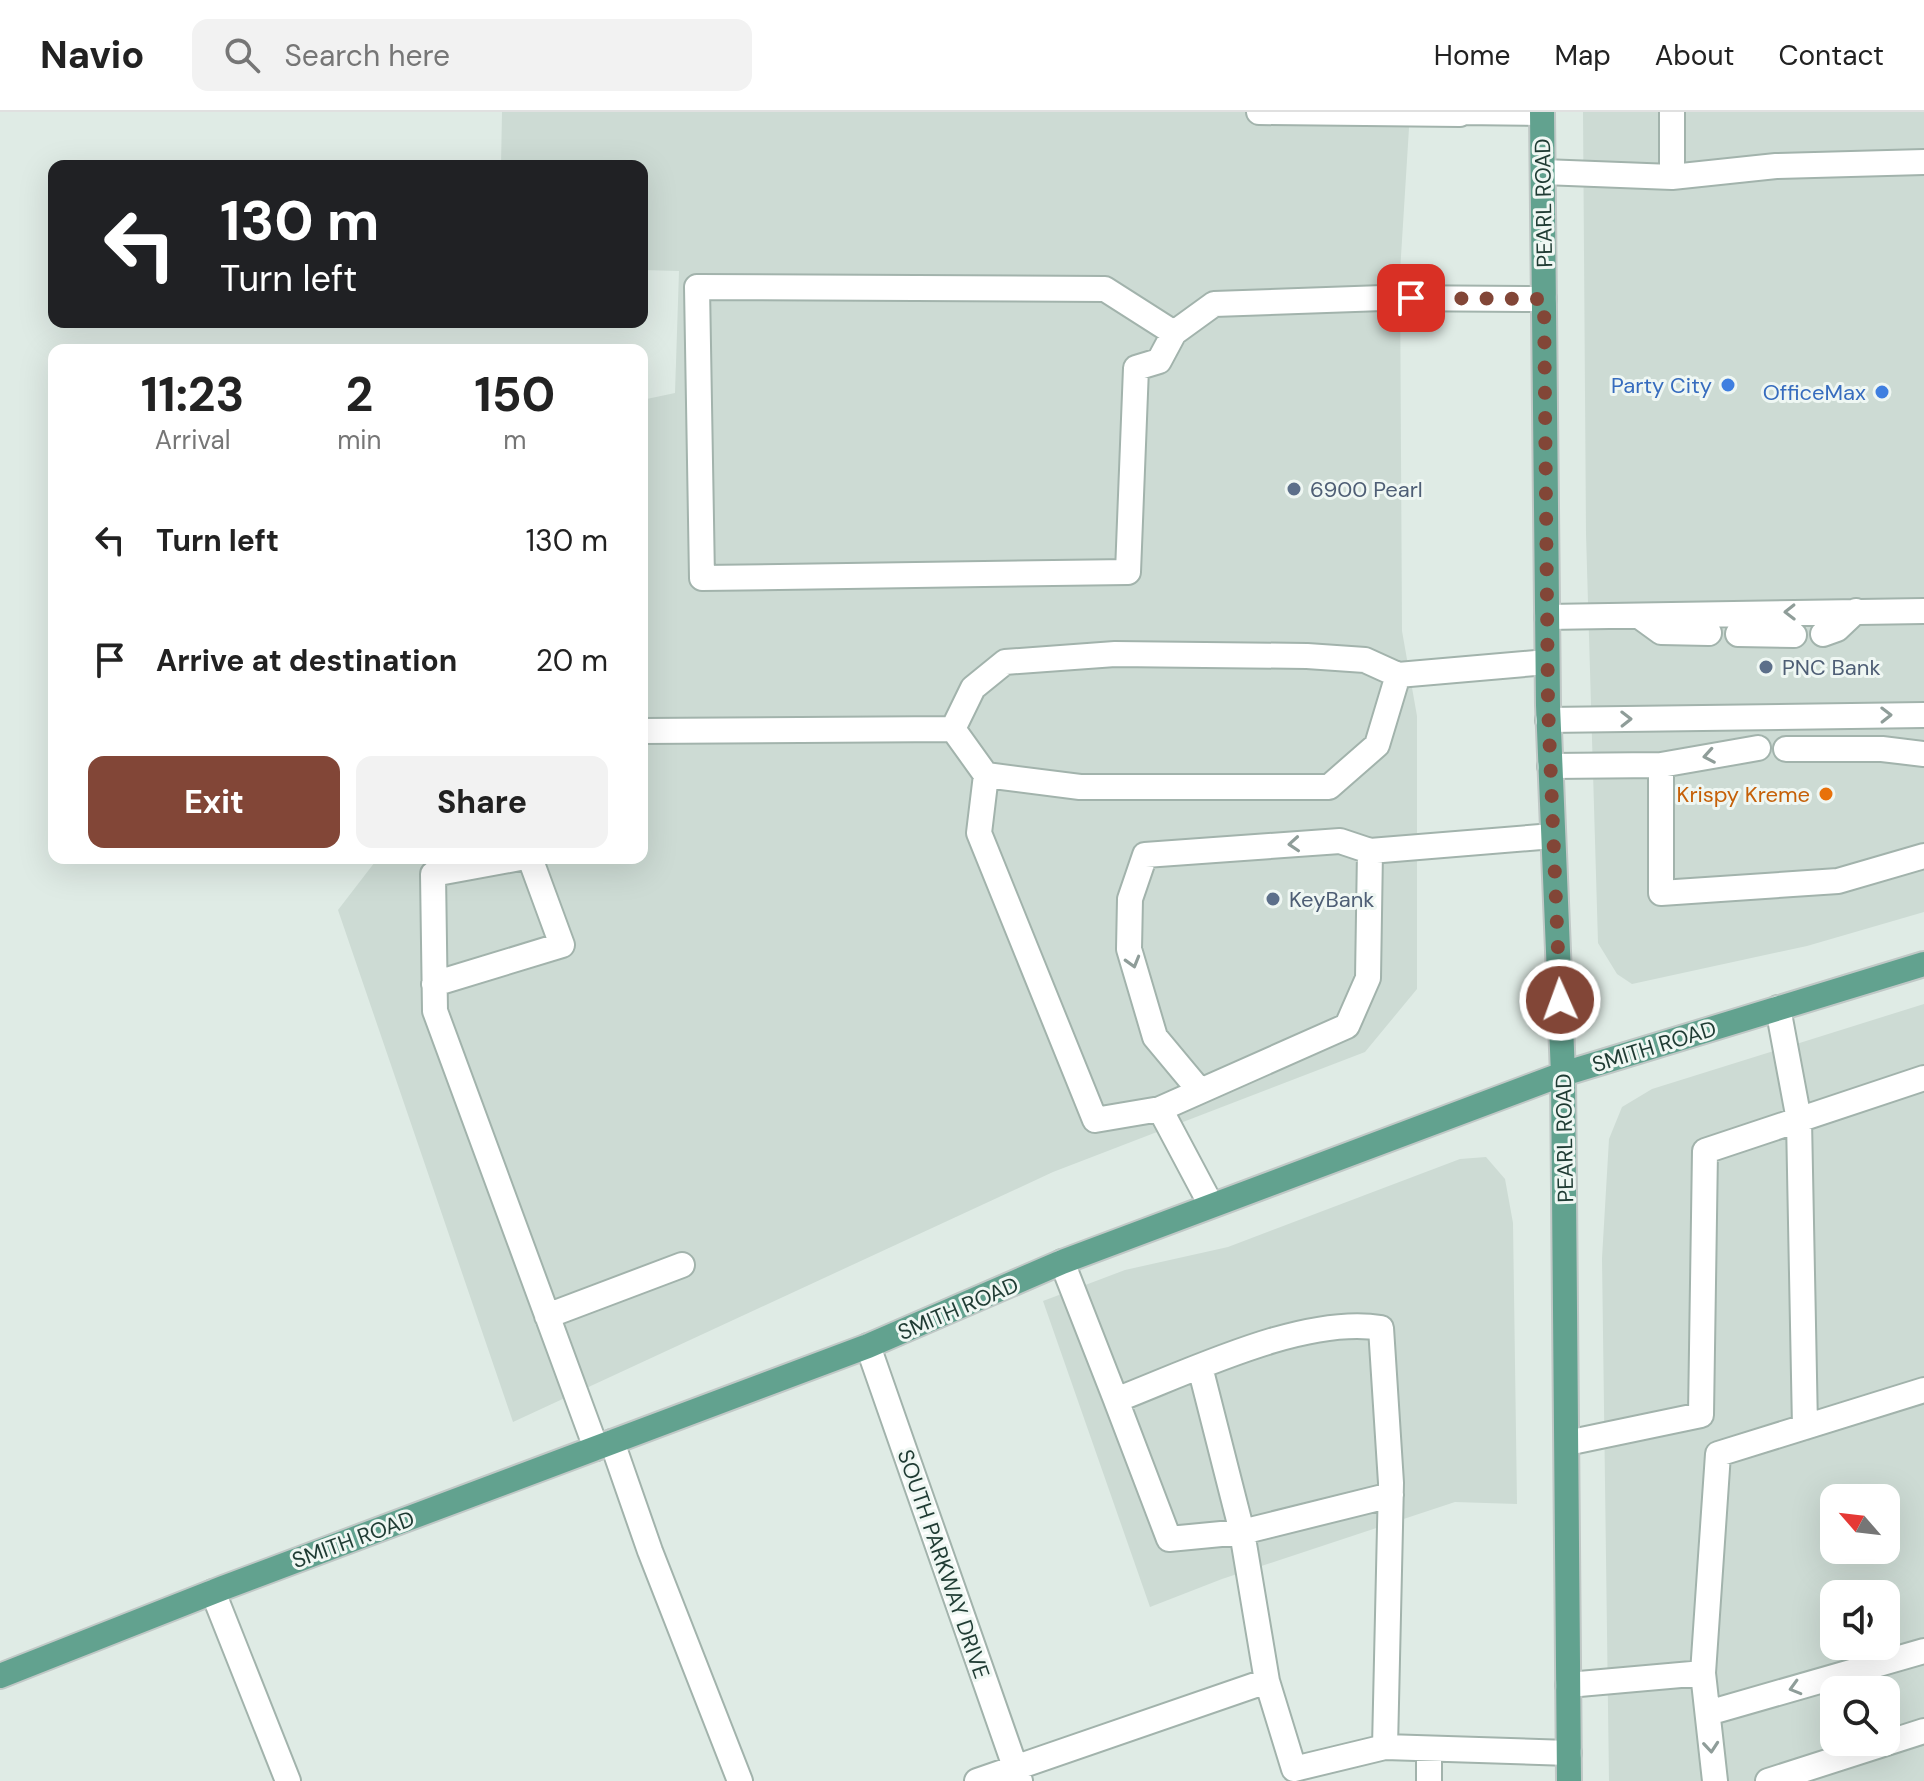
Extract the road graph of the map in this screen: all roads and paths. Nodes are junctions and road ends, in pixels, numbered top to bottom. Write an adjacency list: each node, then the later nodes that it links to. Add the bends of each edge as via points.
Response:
1 (1259, 112): 4 (street)
2 (1542, 112): 4 (street); 6 (main road, PEARL ROAD)
3 (1672, 112): 7 (street)
4 (1460, 113)
5 (1924, 162): 7 (street, via 1776,166)
6 (1543, 172): 7 (street); 8 (main road, PEARL ROAD)
7 (1672, 177)
8 (1544, 299): 9 (street, via 1214,304); 13 (main road, PEARL ROAD)
9 (1174, 333): 9 (street, via 1148,364 1128,572 702,578 697,287 1105,289)
10 (1856, 611): 11 (street); 12 (street, one-way to 12); 16 (street)
11 (1924, 611)
12 (1639, 616): 13 (street); 14 (street, via 1661,632)
13 (1547, 617): 18 (main road, PEARL ROAD)
14 (1709, 633)
15 (1738, 634): 17 (street)
16 (1823, 634)
17 (1794, 635)
18 (1547, 662): 19 (street); 21 (main road, PEARL ROAD)
19 (1398, 675): 22 (street, via 1365,660 1307,656 1115,654 1005,662 973,688); 29 (street, via 1377,745 1329,787 1080,787)
20 (1924, 715): 21 (street, one-way to 20)
21 (1548, 720): 28 (main road, PEARL ROAD)
22 (953, 729): 23 (street); 29 (street)
23 (648, 731)
24 (1758, 748): 27 (street, one-way to 27)
25 (1786, 749): 26 (street)
26 (1924, 754)
27 (1661, 765): 28 (street); 32 (street, via 1661,893 1838,881)
28 (1550, 766): 30 (main road, PEARL ROAD)
29 (986, 775): 41 (street, via 979,833 1095,1120)
30 (1553, 836): 31 (street); 38 (main road, PEARL ROAD)
31 (1370, 851): 40 (street, via 1368,978 1347,1026); 40 (street, one-way to 40, via 1340,841 1145,855 1130,899 1129,949 1155,1037)
32 (1924, 856)
33 (487, 864): 36 (street, via 433,874)
34 (532, 864): 36 (street, via 562,945)
35 (1924, 964): 37 (main road, SMITH ROAD)
36 (434, 984): 46 (street, via 435,1011)
37 (1778, 1008): 38 (main road, SMITH ROAD); 42 (street)
38 (1563, 1074): 43 (main road, SMITH ROAD); 53 (main road, PEARL ROAD)
39 (1924, 1078): 42 (street)
40 (1200, 1091): 41 (street)
41 (1160, 1109): 43 (street)
42 (1799, 1120): 51 (street, via 1705,1151); 52 (street)
43 (1211, 1205): 44 (main road, SMITH ROAD)
44 (1062, 1262): 47 (main road, SMITH ROAD); 50 (street)
45 (682, 1265): 46 (street)
46 (547, 1316): 54 (street)
47 (868, 1346): 54 (main road, SMITH ROAD); 69 (street, SOUTH PARKWAY DRIVE)
48 (1200, 1367): 50 (street); 56 (street, via 1261,1344 1357,1324 1381,1328); 57 (street)
49 (1924, 1390): 52 (street)
50 (1116, 1400): 57 (street, via 1169,1539)
51 (1701, 1415): 53 (street); 55 (street)
52 (1805, 1427): 55 (street)
53 (1567, 1443): 63 (main road, PEARL ROAD)
54 (604, 1445): 58 (main road, SMITH ROAD); 71 (street)
55 (1718, 1454): 60 (street)
56 (1391, 1495): 57 (street); 66 (street)
57 (1242, 1532): 62 (street)
58 (213, 1592): 61 (main road, SMITH ROAD); 70 (street)
59 (1924, 1651): 64 (street, one-way to 64)
60 (1703, 1673): 63 (street); 64 (street)
61 (0, 1676)
62 (1267, 1681): 66 (street, via 1294,1769); 69 (street)
63 (1568, 1685): 68 (main road, PEARL ROAD)
64 (1708, 1713): 75 (street, one-way to 75)
65 (1924, 1731): 76 (street)
66 (1385, 1747): 67 (street)
67 (1429, 1749): 68 (street); 73 (street)
68 (1569, 1753): 74 (main road, PEARL ROAD)
69 (1018, 1774): 72 (street)
70 (288, 1781)
71 (740, 1781)
72 (977, 1781)
73 (1429, 1781)
74 (1569, 1781)
75 (1715, 1781)
76 (1768, 1781)

